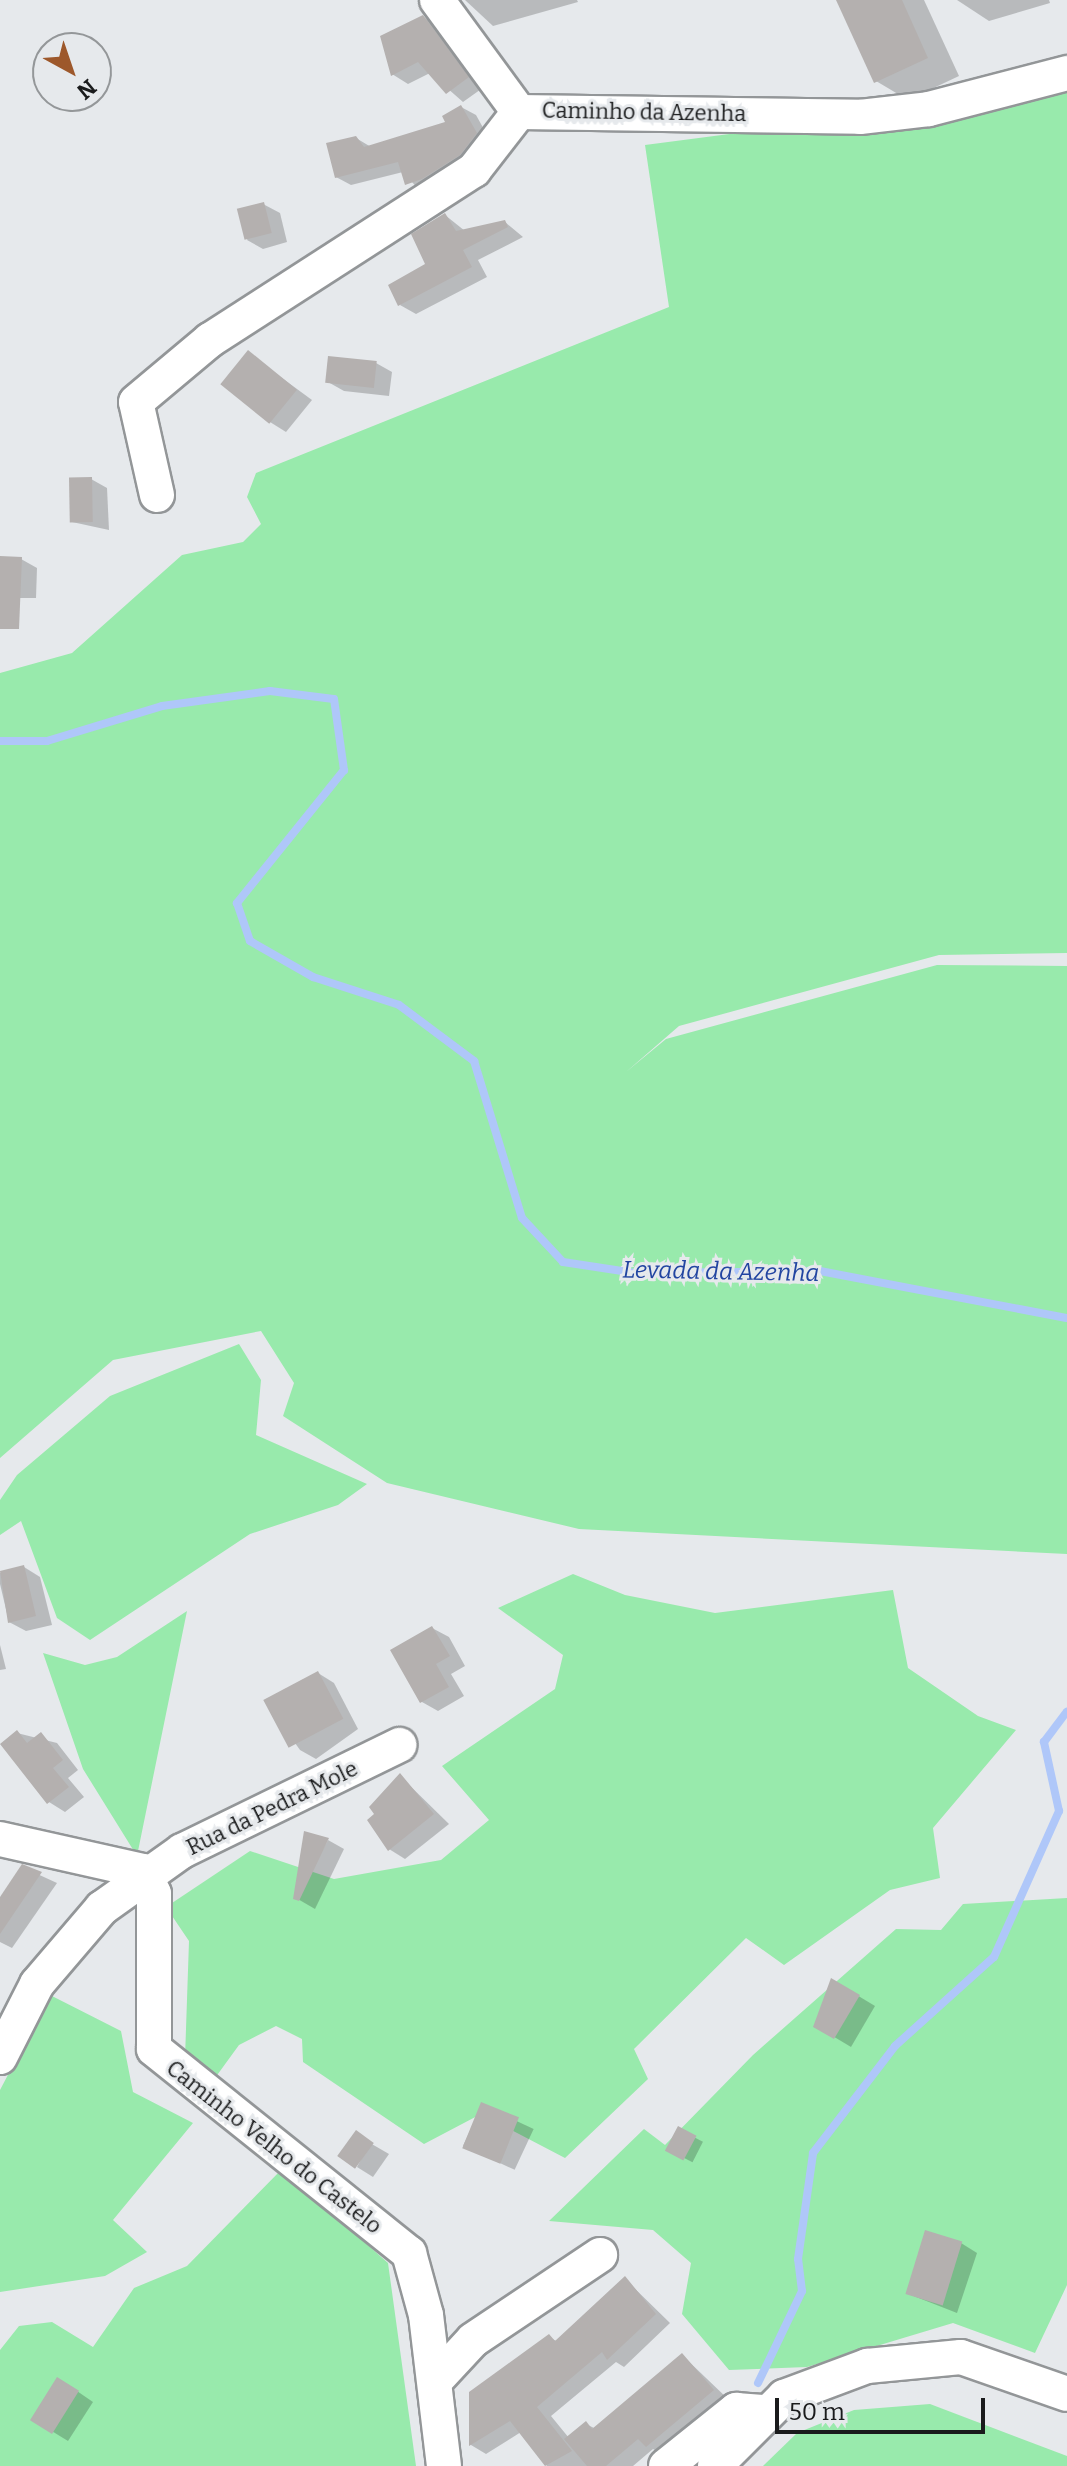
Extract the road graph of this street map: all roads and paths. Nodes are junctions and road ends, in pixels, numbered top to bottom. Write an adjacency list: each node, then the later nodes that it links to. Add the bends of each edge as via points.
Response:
1 (437, 0): 3 (street, Caminho da Azenha)
2 (1067, 73): 3 (street, Caminho da Azenha, via 929,109 860,117)
3 (519, 112): 4 (street, via 474,170 210,340 136,402)
4 (157, 495)
5 (399, 1745): 7 (street, Rua da Pedra Mole, via 182,1851)
6 (0, 1839): 7 (street, via 136,1867)
7 (147, 1878): 8 (street, Rua da Pedra Mole, via 73,1936 37,1984); 10 (street, Caminho Velho do Castelo, via 156,1931 151,2039 159,2058 406,2248)
8 (0, 2057)
9 (600, 2255): 10 (street, via 473,2340)
10 (436, 2380): 13 (street, Caminho Velho do Castelo)
11 (1067, 2394): 12 (street, via 961,2357 935,2355 800,2387)
12 (766, 2412): 14 (street, via 736,2410); 15 (street)
13 (444, 2466)
14 (666, 2466)
15 (715, 2466)

